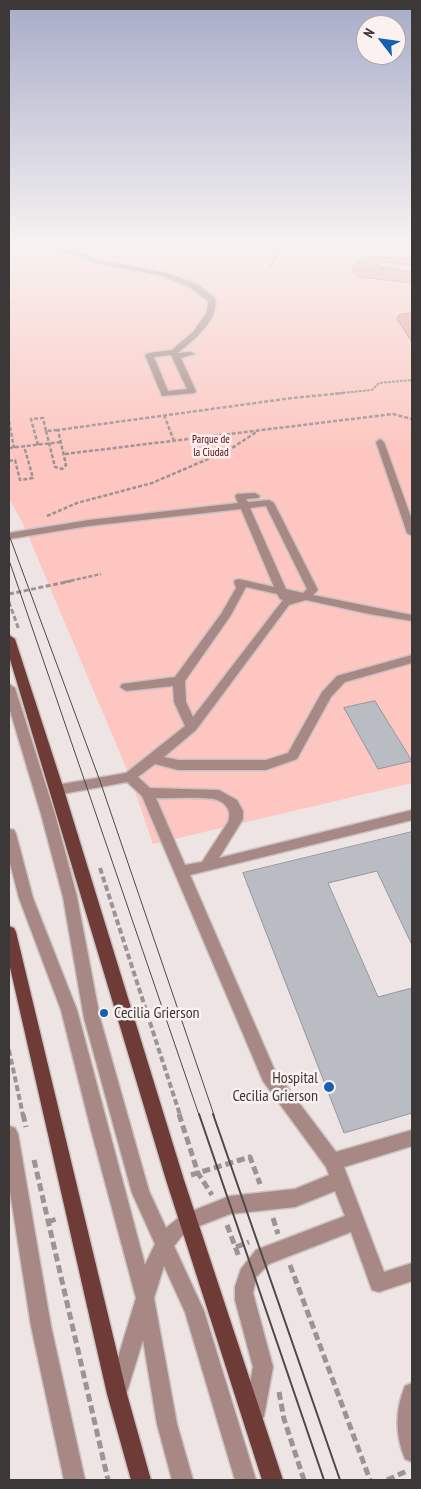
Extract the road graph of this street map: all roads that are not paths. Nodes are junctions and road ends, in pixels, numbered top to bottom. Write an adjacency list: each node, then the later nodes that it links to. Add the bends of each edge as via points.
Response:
1 (210, 313): 2 (street, via 196,334)
2 (175, 354): 2 (street, via 149,355 166,394 192,390); 3 (street)
3 (191, 354)
4 (380, 442): 7 (street)
5 (254, 496): 6 (street, via 240,496)
6 (243, 507): 8 (street, via 89,523); 9 (street, via 269,503 313,590); 10 (street)
7 (412, 534)
8 (9, 536)
9 (306, 597): 10 (street); 11 (street)
10 (284, 598): 14 (street, via 239,582 241,588 226,615); 17 (street)
11 (412, 618)
12 (9, 639): 20 (main road)
13 (412, 658): 18 (street, via 341,679 326,695 293,756 266,765 178,764)
14 (179, 681): 15 (street); 17 (street, via 180,702)
15 (126, 687)
16 (9, 688): 33 (street, via 70,897 92,1018 141,1193)
17 (192, 728): 18 (street)
18 (152, 758): 19 (street)
19 (130, 777): 20 (street); 21 (street)
20 (57, 790): 31 (main road)
21 (147, 793): 24 (street, via 219,795 228,800 235,810 236,819); 25 (street)
22 (412, 815): 24 (street)
23 (9, 834): 35 (street, via 26,898 70,1010 101,1139)
24 (206, 867): 25 (street)
25 (182, 871): 29 (street, via 269,1076)
26 (9, 932): 37 (main road)
27 (9, 1134): 40 (street, via 41,1326)
28 (412, 1138): 29 (street)
29 (333, 1162): 30 (street)
30 (340, 1180): 31 (street, via 295,1198 220,1208); 32 (street)
31 (188, 1221): 33 (street); 38 (main road)
32 (356, 1221): 34 (street, via 380,1284); 38 (street, via 263,1257 251,1267 243,1290 244,1300 263,1367)
33 (164, 1245): 35 (street); 43 (street, via 194,1311)
34 (412, 1272)
35 (145, 1298): 37 (street); 42 (street, via 168,1424)
36 (412, 1393): 39 (street, via 407,1430)
37 (117, 1394): 41 (main road)
38 (253, 1419): 44 (main road)
39 (412, 1452)
40 (75, 1480)
41 (141, 1480)
42 (182, 1480)
43 (245, 1480)
44 (273, 1480)

